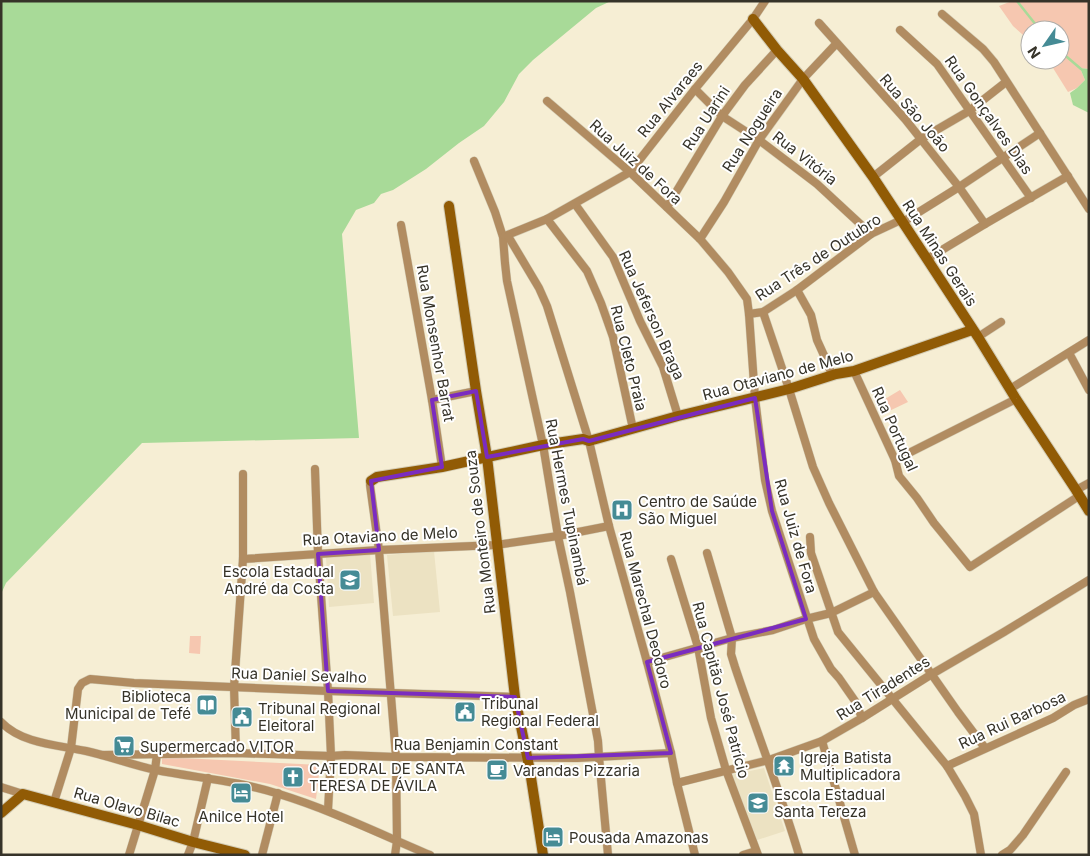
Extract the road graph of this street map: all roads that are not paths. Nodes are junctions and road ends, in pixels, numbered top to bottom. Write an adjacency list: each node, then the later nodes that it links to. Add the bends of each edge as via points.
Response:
1 (766, 1): 3 (street, Rua Alvaraes)
2 (942, 14): 9 (street, via 988,55)
3 (753, 19): 7 (street, Rua Minas Gerais); 10 (street, Rua Alvaraes)
4 (818, 24): 6 (street, Rua São João)
5 (900, 30): 12 (street, Rua Gonçalves Dias, via 937,64)
6 (836, 44): 8 (street, Rua Nogueira); 16 (street, Rua São João)
7 (777, 50): 8 (street, Rua Minas Gerais); 13 (street, Rua Uarini)
8 (803, 79): 15 (street, Rua Nogueira); 21 (street, Rua Minas Gerais)
9 (1006, 82): 12 (street); 14 (street)
10 (695, 89): 13 (street, Rua Vitória); 19 (street, Rua Alvaraes)
11 (547, 102): 19 (street, Rua Juiz de Fora)
12 (969, 111): 16 (street); 17 (street, Rua Gonçalves Dias)
13 (722, 116): 15 (street, Rua Vitória); 26 (street, Rua Uarini)
14 (1040, 133): 17 (street, Rua Três de Outubro); 20 (street)
15 (759, 140): 32 (street, Rua Vitória, via 817,184); 34 (street, Rua Nogueira)
16 (921, 140): 21 (street); 22 (street, Rua São João)
17 (1003, 157): 22 (street, Rua Três de Outubro); 23 (street, Rua Gonçalves Dias)
18 (474, 161): 33 (street, Rua Hermes Tupinambá)
19 (630, 172): 24 (street, Rua Alvaraes); 26 (street, Rua Juiz de Fora)
20 (1068, 176): 23 (street); 27 (street)
21 (873, 177): 29 (street, Rua Minas Gerais)
22 (960, 187): 29 (street, Rua Três de Outubro); 30 (street, Rua São João)
23 (1031, 198): 30 (street)
24 (575, 204): 28 (street, Rua Alvaraes); 52 (street, Rua Jeferson Braga, via 613,257 663,367)
25 (448, 206): 48 (street, Rua Monteiro de Souza)
26 (667, 207): 34 (street, Rua Juiz de Fora)
27 (1089, 209)
28 (547, 220): 33 (street, Rua Alvaraes); 53 (street, Rua Cleto Praia, via 587,271 601,303 613,337)
29 (902, 221): 32 (street, Rua Três de Outubro); 35 (street, Rua Minas Gerais)
30 (985, 224): 35 (street)
31 (401, 225): 51 (street, Rua Monsenhor Barrat)
32 (871, 234): 36 (street, Rua Três de Outubro)
33 (506, 236): 54 (street, Rua Marechal Deodoro, via 547,306); 55 (street, Rua Hermes Tupinambá, via 507,281)
34 (700, 238): 38 (street, Rua Juiz de Fora, via 747,299)
35 (927, 259): 40 (street, Rua Minas Gerais)
36 (797, 290): 37 (street, Rua Três de Outubro); 44 (street, via 810,315)
37 (763, 312): 38 (street, Rua Três de Outubro); 45 (street)
38 (749, 314): 49 (street, Rua Juiz de Fora)
39 (1001, 322): 40 (street)
40 (975, 333): 43 (street, Rua Otaviano de Melo); 46 (street, Rua Minas Gerais)
41 (1089, 340): 42 (street)
42 (1068, 353): 46 (street); 47 (street)
43 (854, 371): 44 (street, Rua Otaviano de Melo); 57 (street, Rua Portugal)
44 (832, 376): 45 (street, Rua Otaviano de Melo)
45 (789, 389): 49 (street, Rua Otaviano de Melo); 75 (street, via 813,467)
46 (1010, 389): 50 (street, Rua Minas Gerais)
47 (1089, 390)
48 (476, 391): 51 (street); 56 (street, Rua Monteiro de Souza)
49 (754, 398): 52 (street, Rua Otaviano de Melo); 77 (street, Rua Juiz de Fora, via 772,511)
50 (1016, 399): 57 (street); 63 (street, Rua Minas Gerais)
51 (432, 400): 58 (street, Rua Monsenhor Barrat)
52 (678, 416): 53 (street, Rua Otaviano de Melo)
53 (633, 429): 54 (street, Rua Otaviano de Melo)
54 (589, 441): 55 (street, Rua Otaviano de Melo, via 583,439); 65 (street, Rua Marechal Deodoro)
55 (543, 445): 56 (street, Rua Otaviano de Melo); 66 (street, Rua Hermes Tupinambá)
56 (486, 457): 58 (street, Rua Otaviano de Melo); 68 (street, Rua Monteiro de Souza)
57 (895, 460): 63 (street, Rua Portugal, via 899,476 970,567)
58 (442, 467): 61 (street, Rua Otaviano de Melo, via 377,477)
59 (315, 469): 71 (street)
60 (243, 474): 72 (street)
61 (371, 481): 69 (street)
62 (1089, 483): 63 (street)
63 (1078, 493): 64 (street, Rua Minas Gerais)
64 (1089, 511)
65 (608, 526): 66 (street, Rua Otaviano de Melo); 80 (street, Rua Marechal Deodoro)
66 (558, 536): 68 (street, Rua Otaviano de Melo); 99 (street, Rua Hermes Tupinambá, via 598,741)
67 (810, 537): 76 (street, via 811,553)
68 (496, 545): 69 (street, Rua Otaviano de Melo); 85 (street, Rua Monteiro de Souza)
69 (380, 550): 71 (street, Rua Otaviano de Melo); 84 (street)
70 (707, 553): 78 (street)
71 (318, 554): 72 (street, Rua Otaviano de Melo); 83 (street)
72 (243, 559): 82 (street)
73 (670, 559): 79 (street, Rua Capitão José Patrício)
74 (1089, 580): 81 (street, Rua Tiradentes)
75 (874, 592): 76 (street); 81 (street)
76 (831, 613): 77 (street); 86 (street, via 838,632)
77 (806, 619): 78 (street); 88 (street, Rua Juiz de Fora, via 814,639 855,701)
78 (732, 638): 79 (street); 101 (street, via 731,654)
79 (698, 647): 80 (street); 104 (street, Rua Capitão José Patrício, via 711,718)
80 (647, 662): 96 (street, Rua Marechal Deodoro)
81 (932, 674): 86 (street, Rua Tiradentes); 92 (street)
82 (234, 687): 83 (street, Rua Daniel Sevalho); 91 (street, Rua Daniel Sevalho, via 90,679 78,689); 93 (street)
83 (328, 691): 84 (street, Rua Daniel Sevalho); 97 (street)
84 (390, 692): 85 (street, Rua Daniel Sevalho); 98 (street)
85 (515, 697): 100 (street, Rua Monteiro de Souza)
86 (893, 699): 88 (street, Rua Tiradentes); 102 (street)
87 (1089, 700): 92 (street, Rua Rui Barbosa)
88 (862, 718): 90 (street, Rua Tiradentes)
89 (1, 722): 91 (street, via 31,740)
90 (822, 741): 101 (street, Rua Tiradentes); 129 (street)
91 (71, 748): 94 (street); 111 (street)
92 (985, 748): 102 (street, Rua Rui Barbosa)
93 (236, 753): 95 (street, Rua Benjamin Constant); 97 (street, Rua Benjamin Constant)
94 (102, 754): 95 (street, Rua Benjamin Constant); 103 (street)
95 (157, 754): 103 (street)
96 (671, 754): 99 (street, Rua Benjamin Constant); 107 (street, Rua Marechal Deodoro)
97 (331, 756): 98 (street, Rua Benjamin Constant); 112 (street)
98 (396, 757): 100 (street, Rua Benjamin Constant); 115 (street)
99 (598, 757): 100 (street, Rua Benjamin Constant); 125 (street, Rua Hermes Tupinambá)
100 (528, 758): 124 (street, Rua Monteiro de Souza)
101 (768, 760): 104 (street, Rua Tiradentes); 128 (street)
102 (947, 766): 130 (street, via 974,814)
103 (155, 770): 106 (street); 114 (street)
104 (726, 770): 107 (street, Rua Tiradentes); 117 (street, Rua Capitão José Patrício)
105 (1066, 772): 131 (street, via 1023,835)
106 (208, 778): 109 (street); 116 (street)
107 (676, 783): 126 (street, Rua Marechal Deodoro)
108 (1, 787): 110 (street, Rua Olavo Bilac)
109 (278, 793): 112 (street); 121 (street)
110 (23, 794): 111 (street, Rua Olavo Bilac); 113 (street)
111 (54, 802): 114 (street, Rua Olavo Bilac)
112 (328, 810): 115 (street)
113 (1, 813)
114 (138, 825): 116 (street, Rua Olavo Bilac); 118 (street)
115 (397, 841): 122 (street); 123 (street)
116 (193, 842): 119 (street); 120 (street, Rua Olavo Bilac)
117 (757, 853): 127 (street)
118 (130, 855)
119 (188, 855)
120 (245, 855)
121 (262, 855)
122 (395, 855)
123 (430, 855)
124 (543, 855)
125 (608, 855)
126 (695, 855)
127 (742, 855)
128 (799, 855)
129 (854, 855)
130 (981, 855)
131 (1002, 855)

